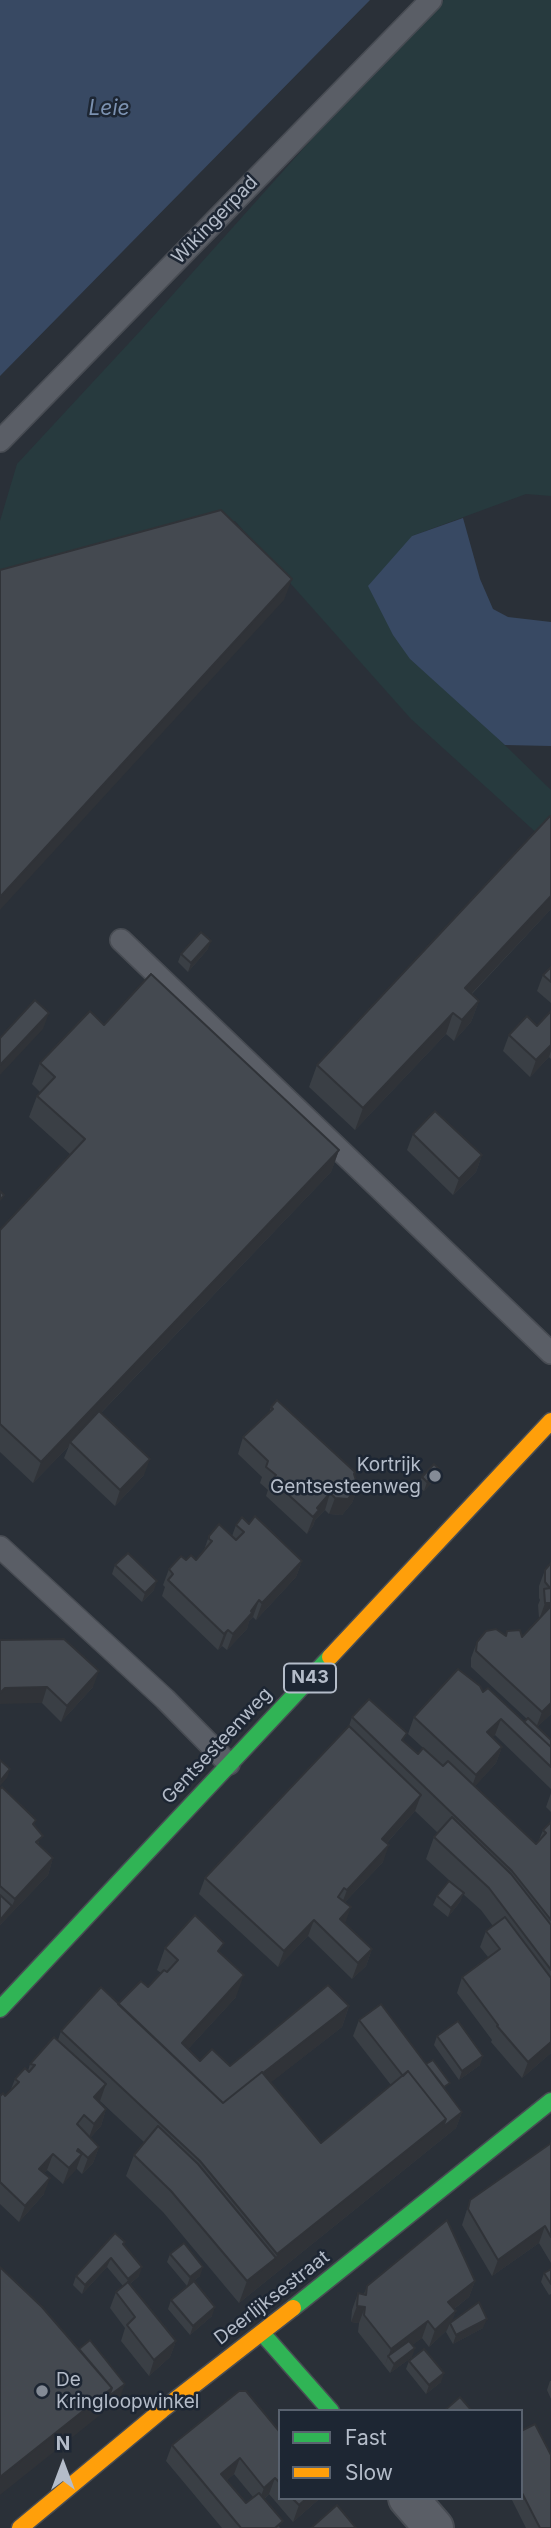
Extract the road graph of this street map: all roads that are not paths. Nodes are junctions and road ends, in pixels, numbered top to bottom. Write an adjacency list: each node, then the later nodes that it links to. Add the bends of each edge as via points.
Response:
1 (431, 0): 2 (lane, Wikingerpad)
2 (0, 441)
3 (121, 940): 4 (lane)
4 (551, 1353)
5 (551, 1421): 7 (main road, Gentsesteenweg / N43)
6 (0, 1547): 7 (lane)
7 (229, 1764): 8 (main road, Gentsesteenweg / N43)
8 (0, 2009)
9 (551, 2101): 10 (main road, Deerlijksestraat)
10 (262, 2333): 11 (main road); 13 (main road, Deerlijksestraat)
11 (329, 2409)
12 (410, 2500): 14 (street)
13 (20, 2528)
14 (434, 2528)

